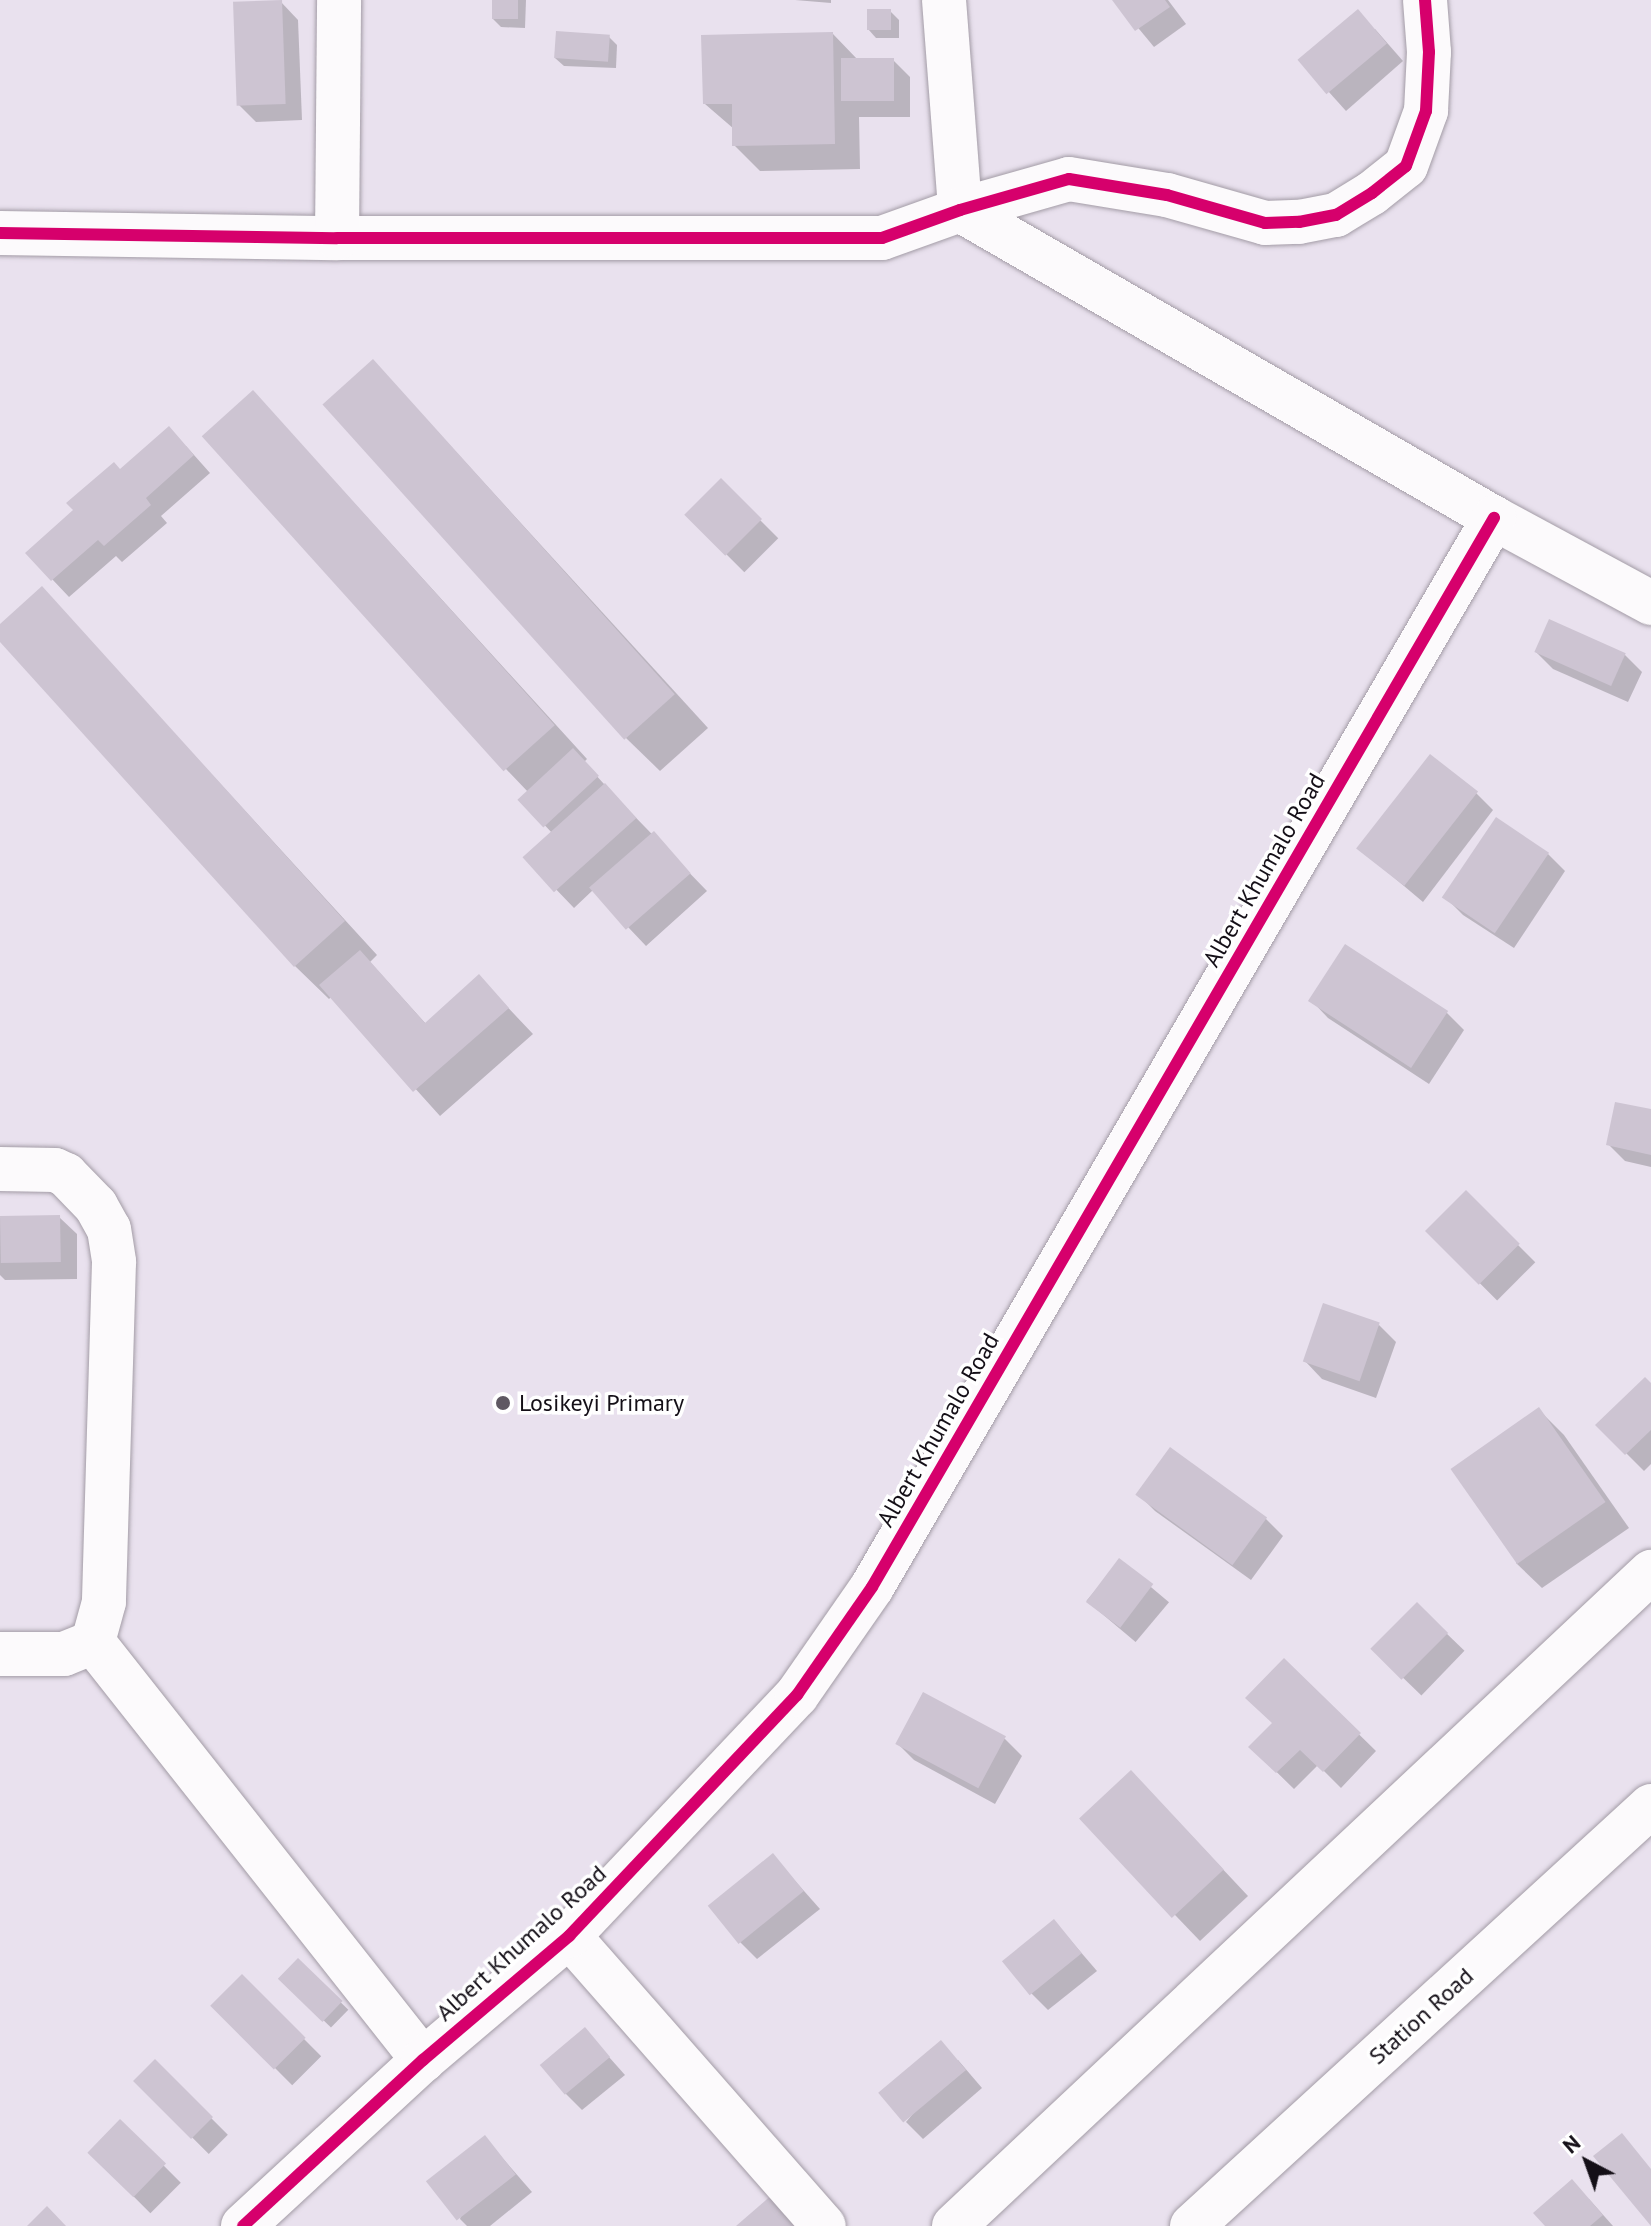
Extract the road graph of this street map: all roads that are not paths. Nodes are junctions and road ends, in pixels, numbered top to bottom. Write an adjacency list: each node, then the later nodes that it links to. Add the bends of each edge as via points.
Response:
1 (339, 0): 6 (street)
2 (944, 0): 4 (street)
3 (1425, 0): 4 (street, via 1429,52 1419,136 1406,166 1336,215 1265,223 1167,195 1069,179)
4 (960, 210): 6 (street, via 882,238); 7 (street)
5 (0, 233): 6 (street)
6 (337, 238)
7 (1494, 518): 8 (street); 14 (street, Albert Khumalo Road, via 872,1587 797,1695)
8 (1651, 603)
9 (0, 1169): 11 (street, via 66,1175 96,1206 109,1229 114,1262 104,1602)
10 (1651, 1572): 18 (street)
11 (93, 1642): 12 (street, via 64,1654); 15 (street)
12 (0, 1654)
13 (1651, 1806): 19 (street, Station Road)
14 (569, 1936): 15 (street, Albert Khumalo Road); 17 (street)
15 (423, 2060): 16 (street, Albert Khumalo Road)
16 (243, 2226)
17 (824, 2226)
18 (954, 2226)
19 (1192, 2226)

